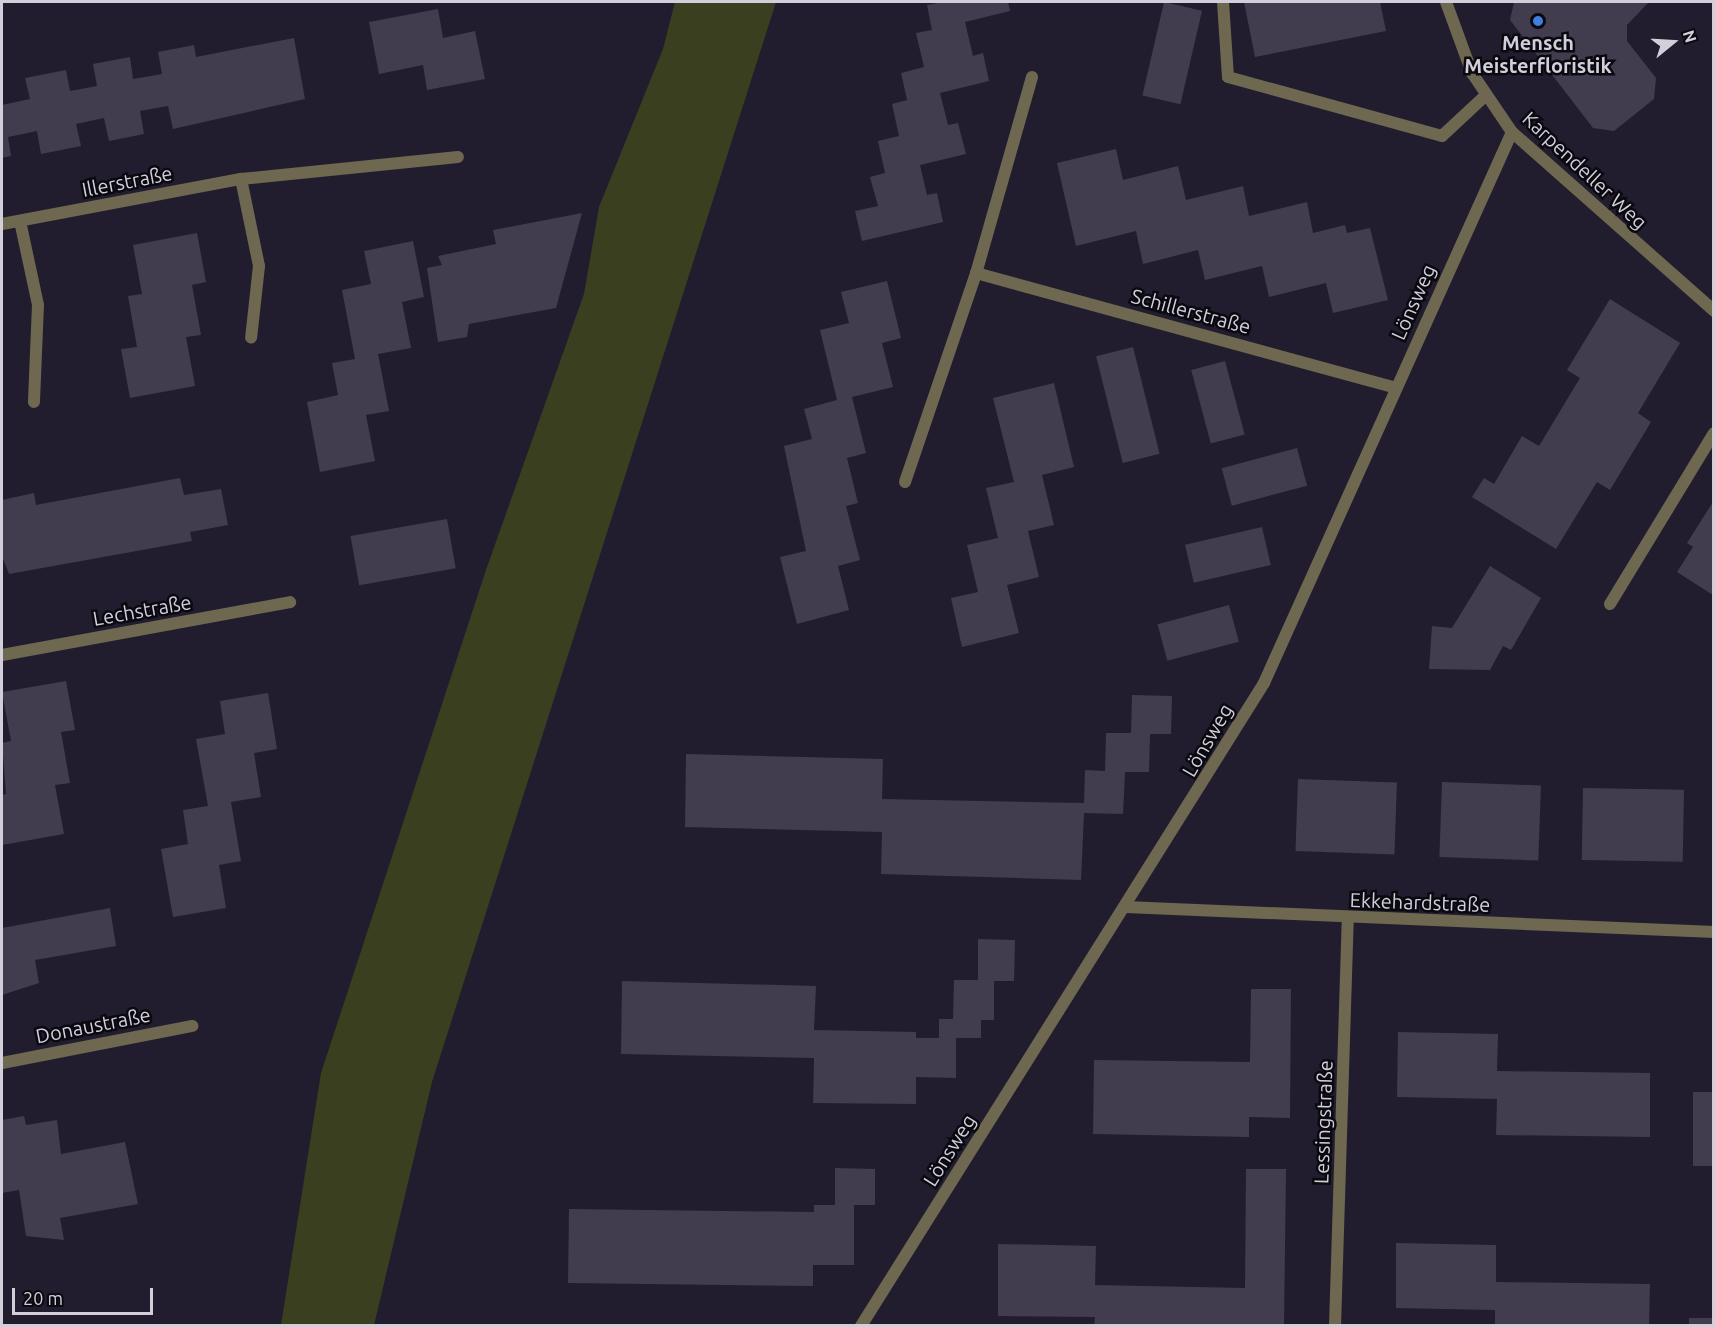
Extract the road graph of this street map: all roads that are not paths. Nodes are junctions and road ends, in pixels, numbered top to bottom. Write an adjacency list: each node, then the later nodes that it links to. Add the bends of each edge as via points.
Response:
1 (1223, 2): 4 (street, via 1228,77 1442,136)
2 (1446, 2): 4 (street, Karpendeller Weg)
3 (1032, 77): 10 (street)
4 (1486, 95): 5 (street, Karpendeller Weg)
5 (1512, 132): 11 (street, Karpendeller Weg); 13 (street, Lönsweg)
6 (458, 157): 7 (street, Illerstraße)
7 (241, 179): 8 (street, Illerstraße); 12 (street, via 259,266)
8 (20, 221): 9 (street, Illerstraße); 14 (street, via 38,304)
9 (2, 224)
10 (976, 273): 13 (street, Schillerstraße); 16 (street)
11 (1713, 311)
12 (251, 338)
13 (1396, 388): 20 (street, Lönsweg, via 1263,682)
14 (34, 402)
15 (1713, 433): 18 (street)
16 (905, 482)
17 (290, 602): 19 (street, Lechstraße)
18 (1610, 604)
19 (2, 656)
20 (1126, 908): 21 (street, Ekkehardstraße); 25 (street, Lönsweg)
21 (1348, 919): 22 (street, Ekkehardstraße); 26 (street, Lessingstraße)
22 (1713, 932)
23 (192, 1026): 24 (street, Donaustraße)
24 (2, 1063)
25 (861, 1326)
26 (1335, 1326)

